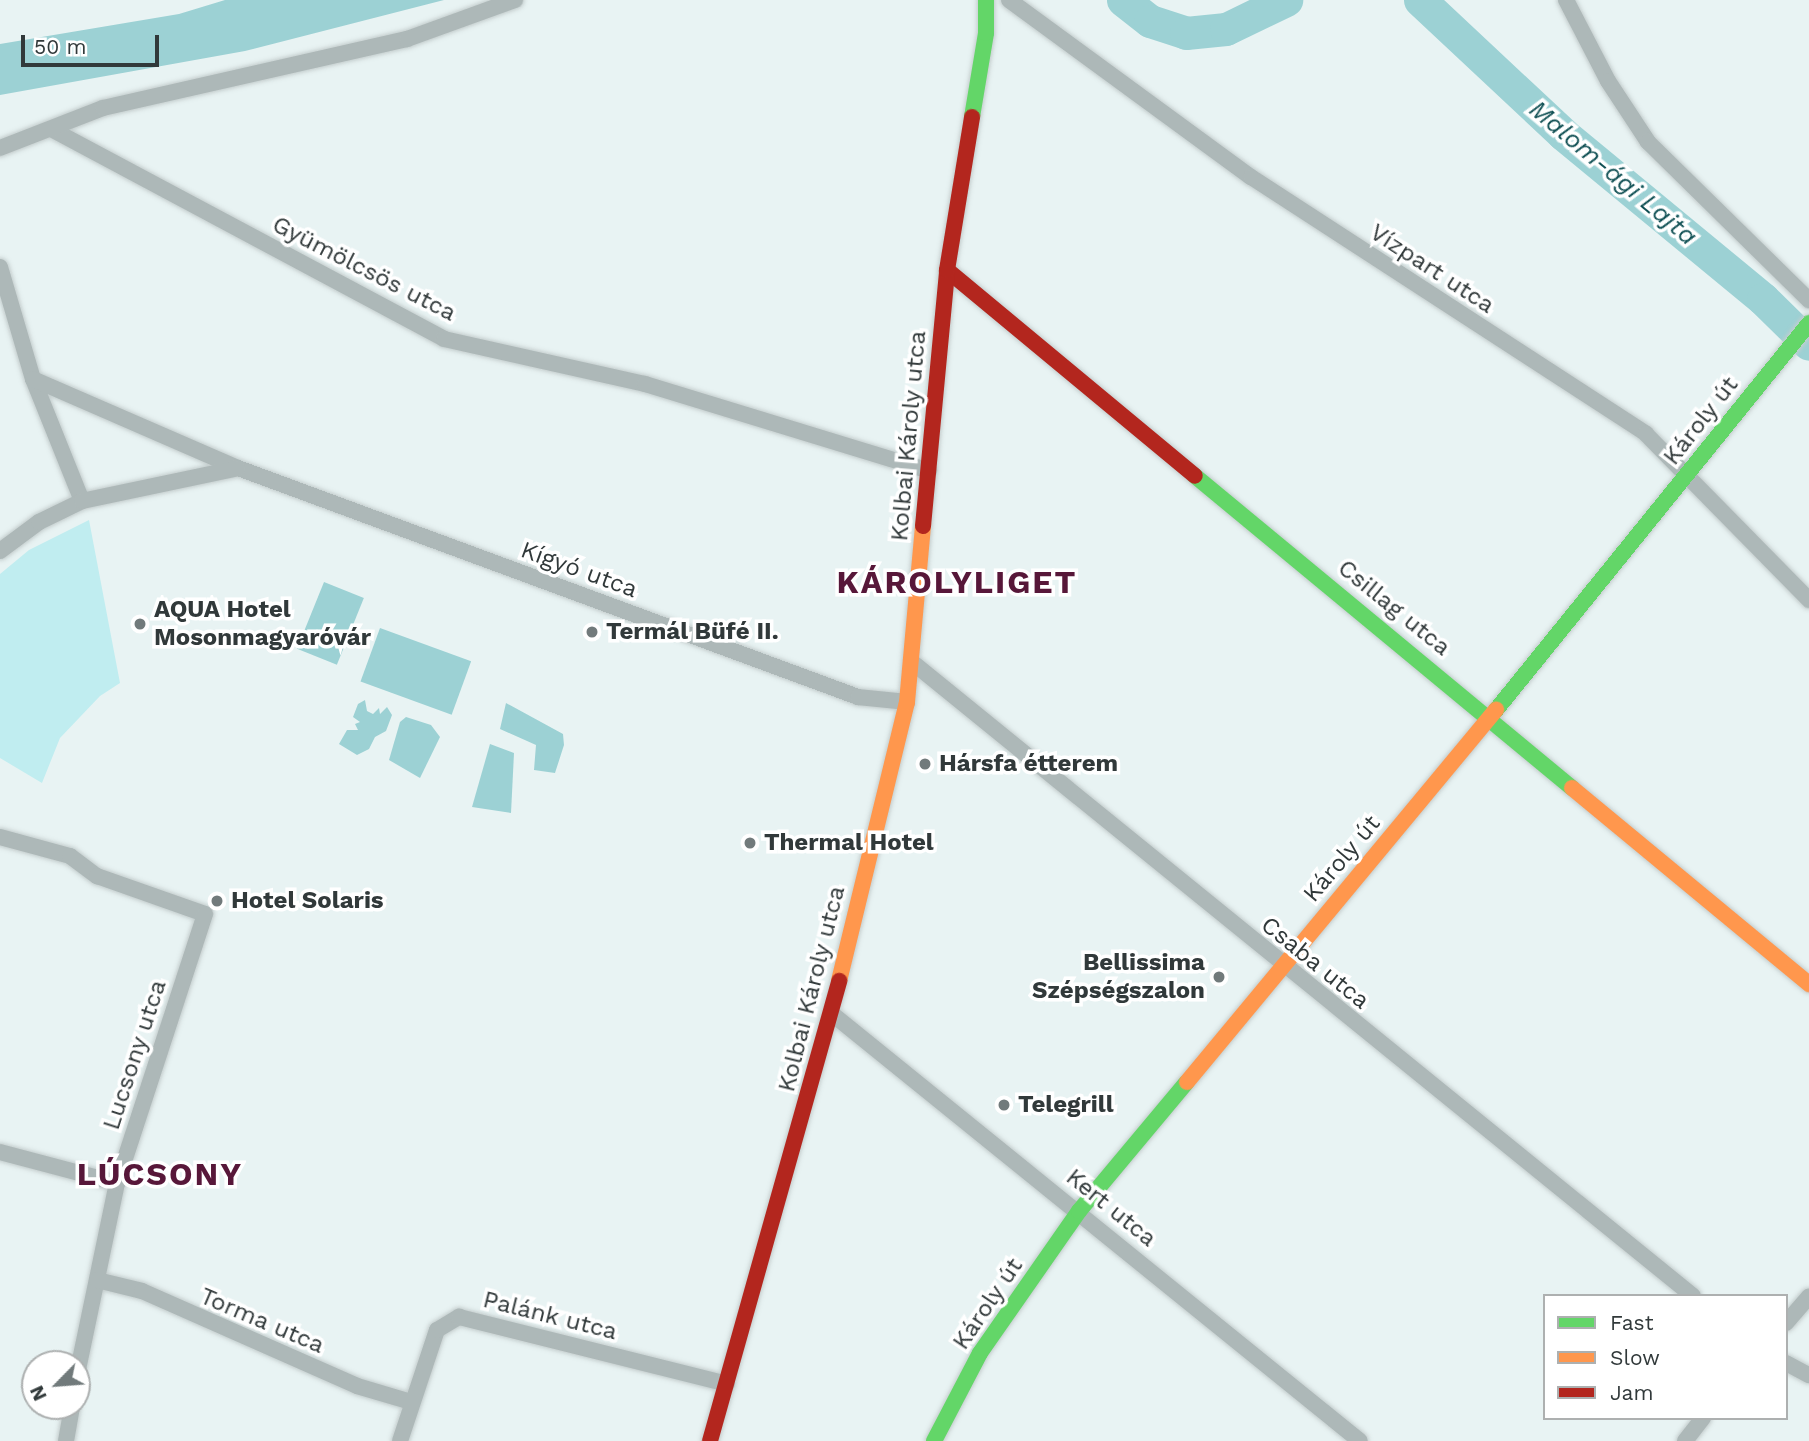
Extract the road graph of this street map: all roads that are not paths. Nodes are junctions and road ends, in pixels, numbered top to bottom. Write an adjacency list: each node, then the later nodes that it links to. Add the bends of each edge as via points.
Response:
1 (515, 0): 5 (street, via 407,40 103,108)
2 (986, 0): 8 (street, Kolbai Károly utca, via 986,33)
3 (1009, 0): 14 (street, Vízpart utca, via 1251,177 1646,434)
4 (1566, 0): 9 (street, via 1608,82 1648,142)
5 (53, 130): 6 (street); 13 (street, Gyümölcsös utca, via 444,339 645,384)
6 (0, 148)
7 (0, 267): 11 (street)
8 (947, 270): 13 (street, Kolbai Károly utca); 20 (street, Csillag utca)
9 (1809, 300)
10 (1809, 323): 14 (street, Károly út)
11 (33, 379): 12 (street, Kígyó utca); 15 (street)
12 (238, 468): 15 (street); 19 (street, Kígyó utca, via 858,698)
13 (929, 471): 18 (street, Kolbai Károly utca)
14 (1690, 474): 17 (street, Vízpart utca); 20 (street, Károly út)
15 (82, 501): 16 (street, via 39,522)
16 (0, 551)
17 (1809, 600)
18 (912, 662): 19 (street, Kolbai Károly utca); 22 (street, Csaba utca)
19 (907, 702): 24 (street, Kolbai Károly utca)
20 (1490, 717): 22 (street, Károly út); 23 (street, Csillag utca)
21 (0, 837): 26 (street, Lucsony utca, via 70,856 97,876 205,914)
22 (1281, 966): 27 (street, Károly út); 29 (street, Csaba utca)
23 (1809, 984)
24 (831, 1013): 27 (street, Kert utca); 35 (street, Kolbai Károly utca)
25 (0, 1152): 26 (street)
26 (117, 1183): 28 (street, Lucsony utca)
27 (1079, 1211): 42 (street, Károly út, via 980,1353); 43 (street, Kert utca)
28 (97, 1280): 32 (street, Lucsony utca); 36 (street, Torma utca, via 142,1291 345,1381)
29 (1691, 1294)
30 (1809, 1297): 31 (street)
31 (1788, 1321)
32 (82, 1350)
33 (1788, 1364): 34 (street)
34 (1809, 1375)
35 (727, 1384): 36 (street, Palánk utca, via 459,1317 437,1329); 41 (street, Kolbai Károly utca)
36 (413, 1394): 40 (street, Palánk utca)
37 (69, 1420): 39 (street)
38 (1701, 1420): 44 (street)
39 (65, 1441)
40 (400, 1441)
41 (710, 1441)
42 (934, 1441)
43 (1360, 1441)
44 (1685, 1441)

